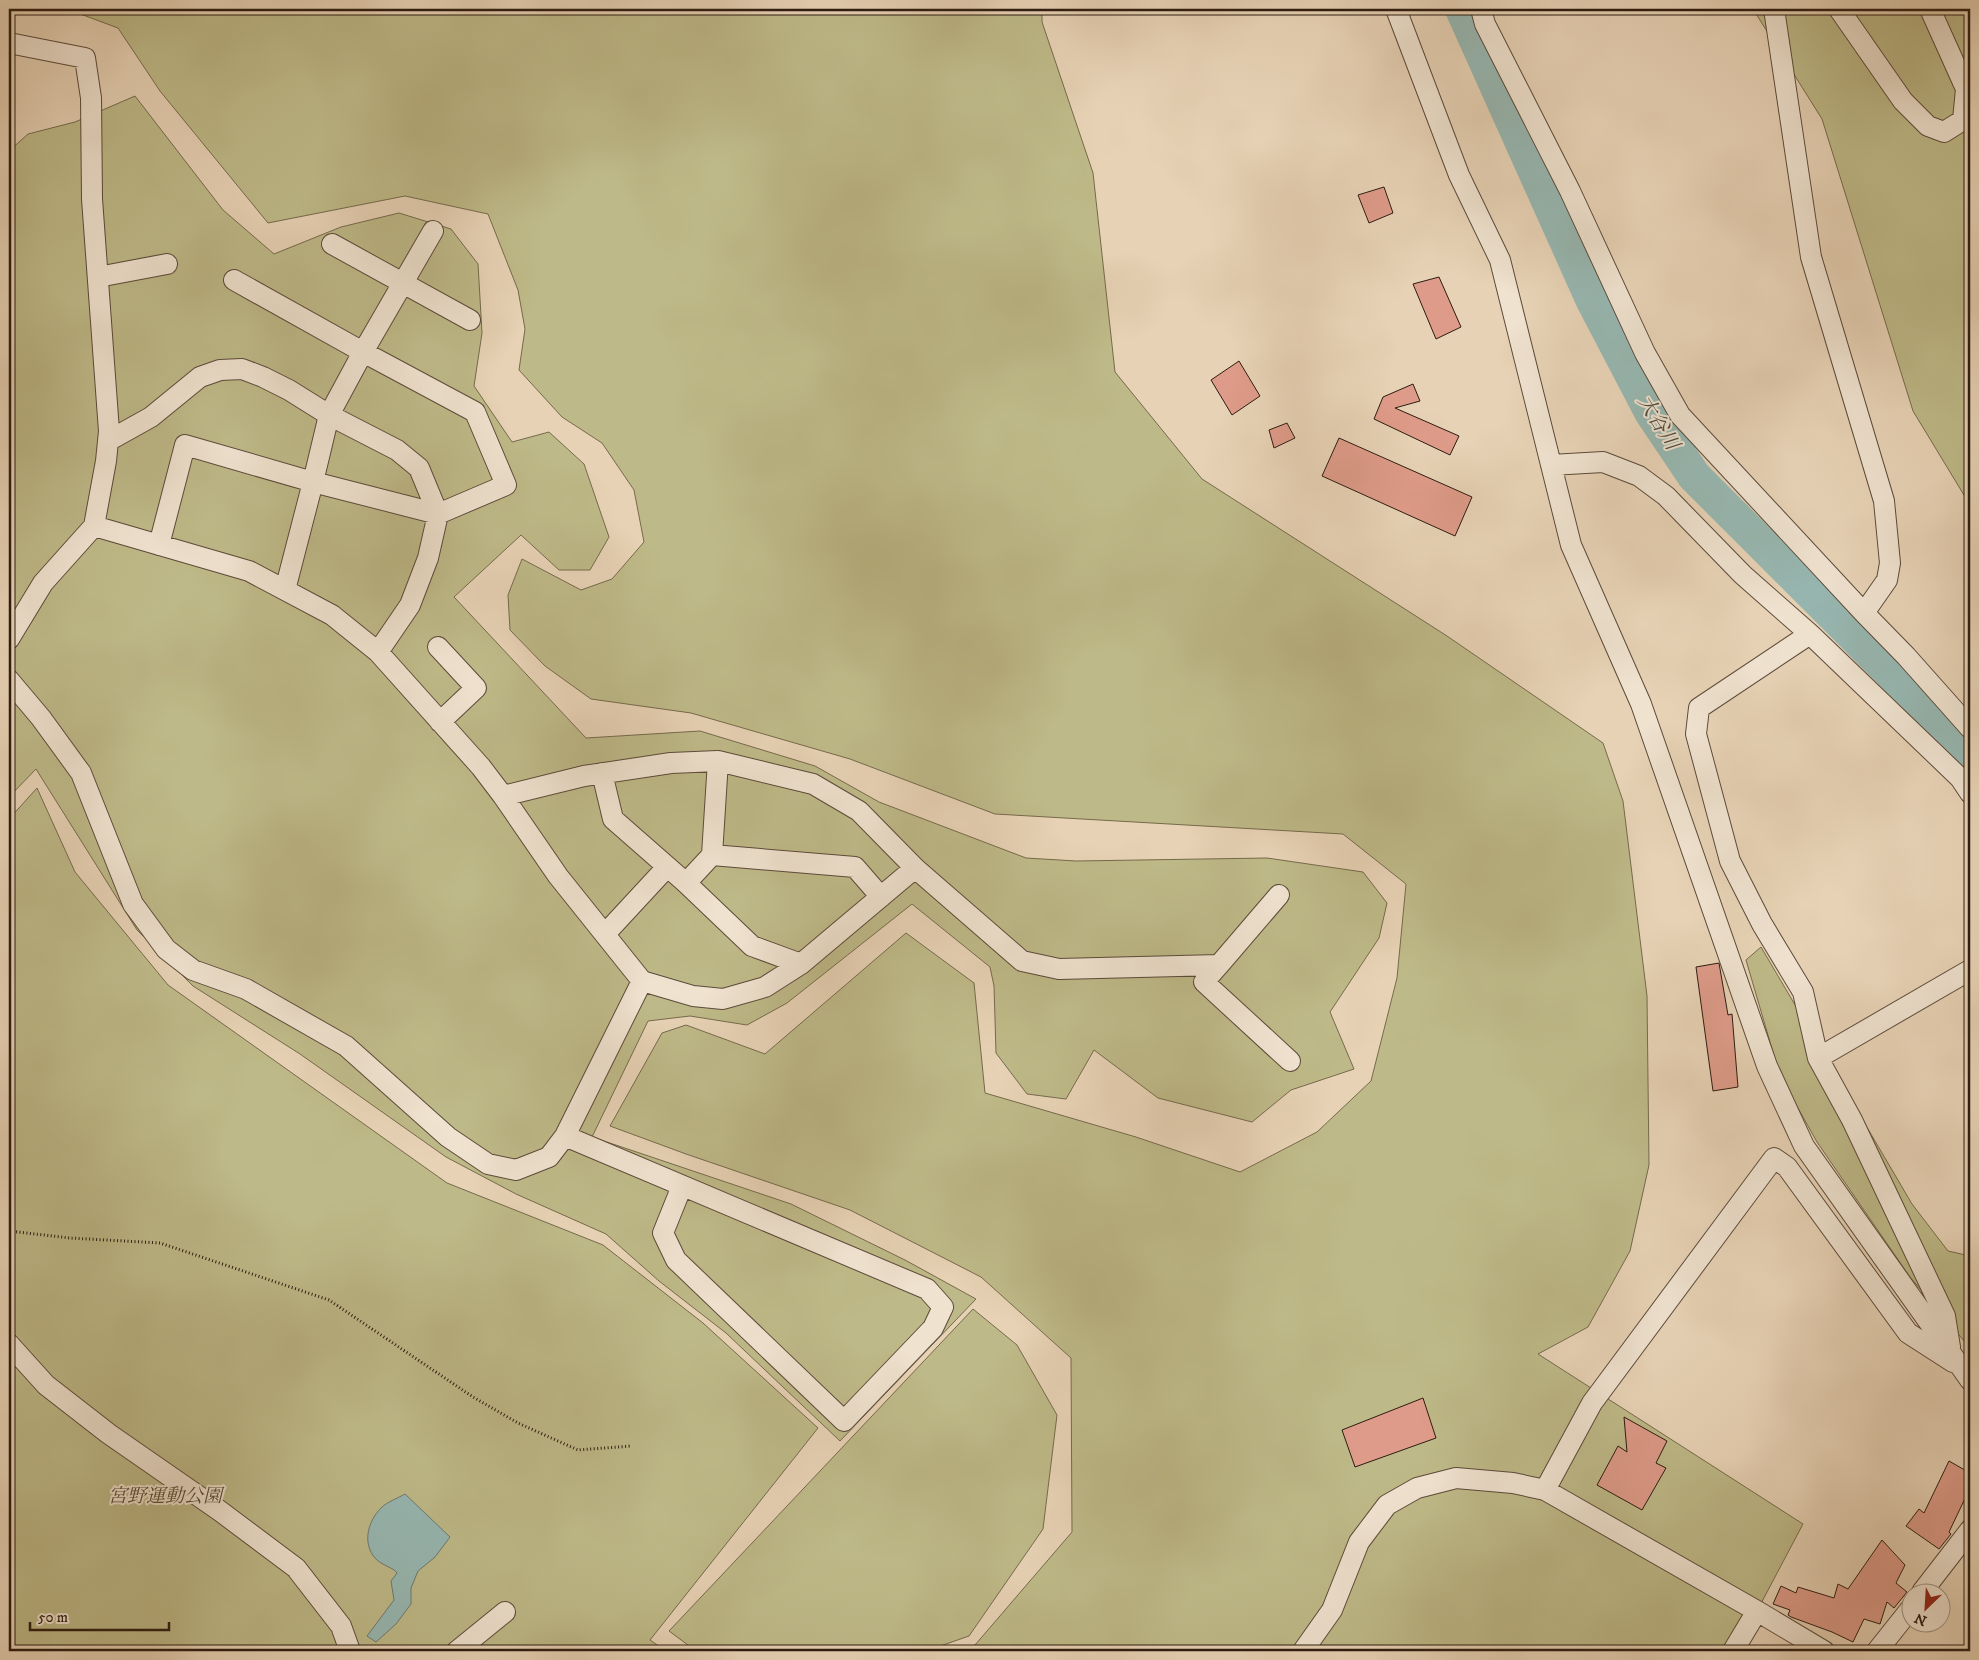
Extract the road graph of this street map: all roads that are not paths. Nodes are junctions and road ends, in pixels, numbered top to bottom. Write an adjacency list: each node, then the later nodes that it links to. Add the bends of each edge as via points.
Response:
1 (1396, 9): 17 (street, via 1460,175 1500,260)
2 (1481, 9): 23 (street, via 1645,353 1680,416)
3 (1774, 9): 23 (street, via 1811,257 1884,501 1890,563 1887,580)
4 (1839, 9): 5 (street, via 1903,101 1928,126 1944,132 1963,120 1966,88)
5 (1930, 9)
6 (9, 43): 10 (street, via 85,58 91,98 92,199)
7 (433, 231): 12 (street)
8 (332, 244): 12 (street)
9 (167, 264): 10 (street)
10 (98, 277): 16 (street)
11 (234, 280): 14 (street)
12 (403, 284): 13 (street); 14 (street)
13 (470, 320)
14 (364, 352): 15 (street); 19 (street, via 475,412 506,485)
15 (329, 415): 16 (street, via 263,377 242,369 220,370 200,377 151,417); 18 (street); 19 (street, via 397,450 418,468)
16 (108, 441): 20 (street)
17 (1551, 465): 24 (street, via 1603,462 1638,476 1666,496 1744,575); 51 (street, via 1571,545 1641,704 1767,1066 1804,1146)
18 (313, 482): 19 (street); 21 (street, via 185,446); 22 (street)
19 (438, 514): 27 (street, via 428,558 410,605)
20 (94, 526): 21 (street); 25 (street, via 43,583)
21 (159, 545): 22 (street, via 250,571)
22 (286, 590): 27 (street, via 332,616)
23 (1864, 613): 30 (street)
24 (1810, 634): 33 (street, via 1960,778); 46 (street, via 1699,708 1696,734 1730,861 1762,924 1803,992)
25 (9, 639)
26 (438, 648): 29 (street, via 476,688)
27 (378, 652): 29 (street)
28 (9, 680): 48 (street, via 81,773 133,904 166,949 193,970 246,989 346,1046 448,1137 488,1164 516,1170 549,1156)
29 (440, 722): 34 (street, via 482,767)
30 (1970, 728)
31 (718, 761): 32 (street, via 670,763); 35 (street); 37 (street, via 813,784 859,811)
32 (602, 773): 34 (street); 36 (street, via 613,819)
33 (1970, 793)
34 (503, 796): 41 (street, via 558,876)
35 (712, 855): 38 (street); 40 (street, via 855,867)
36 (667, 867): 38 (street); 41 (street)
37 (915, 868): 40 (street); 43 (street, via 1022,961 1060,969)
38 (686, 883): 42 (street, via 752,946)
39 (1279, 895): 43 (street)
40 (881, 897): 42 (street)
41 (605, 934): 45 (street)
42 (801, 964): 45 (street, via 765,988 723,998 693,996)
43 (1218, 965): 47 (street, via 1204,982)
44 (1970, 970): 46 (street)
45 (642, 981): 48 (street)
46 (1818, 1058): 51 (street, via 1852,1120 1945,1316)
47 (1290, 1061)
48 (565, 1136): 49 (street)
49 (682, 1186): 49 (street, via 927,1289 943,1307 933,1328 844,1421 676,1260 663,1233)
50 (9, 1344): 59 (street, via 46,1385 101,1428 296,1568 341,1626)
51 (1951, 1352): 52 (street)
52 (1967, 1374): 53 (street, via 1908,1333 1787,1168 1774,1158 1592,1403)
53 (1545, 1490): 56 (street); 61 (street, via 1512,1483 1456,1478 1417,1488 1387,1505 1359,1542 1332,1610)
54 (1970, 1530): 55 (street)
55 (1930, 1582)
56 (1757, 1611): 62 (street); 63 (street)
57 (506, 1612): 60 (street)
58 (1902, 1620): 64 (street)
59 (350, 1651)
60 (457, 1651)
61 (1303, 1651)
62 (1733, 1651)
63 (1824, 1651)
64 (1877, 1651)

